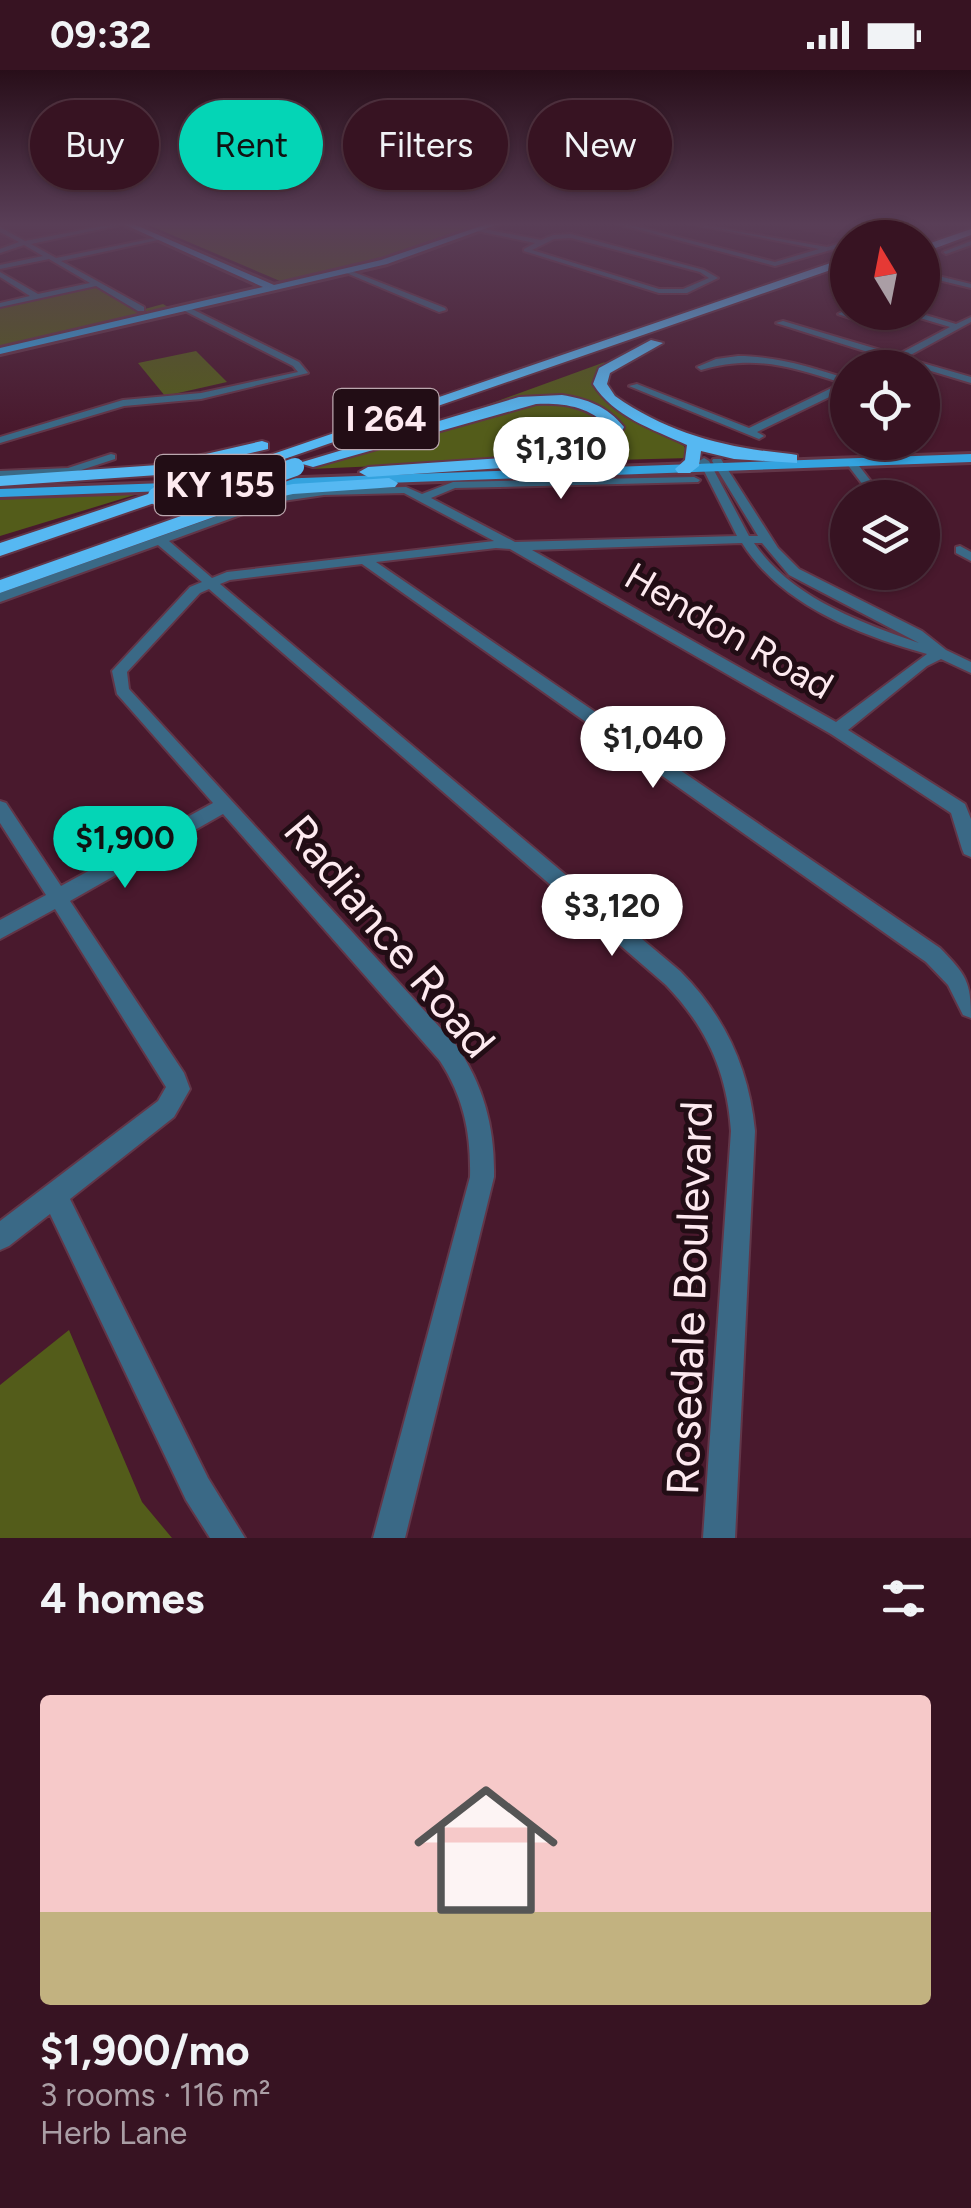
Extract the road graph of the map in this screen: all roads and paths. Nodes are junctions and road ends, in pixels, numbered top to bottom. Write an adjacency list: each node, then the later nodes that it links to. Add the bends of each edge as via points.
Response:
1 (28, 292): 8 (street)
2 (61, 292): 8 (street)
3 (110, 292): 11 (street)
4 (256, 292): 10 (main road)
5 (395, 292): 12 (street)
6 (757, 292): 23 (highway, I 264)
7 (792, 292): 18 (highway, I 264)
8 (36, 297): 9 (street)
9 (0, 306)
10 (186, 308): 19 (main road); 30 (street, via 304,374 201,396 139,400)
11 (142, 309)
12 (442, 310)
13 (971, 318): 16 (street)
14 (940, 321): 16 (street)
15 (780, 323): 20 (street)
16 (958, 325): 17 (street); 21 (street)
17 (971, 328)
18 (684, 330): 29 (highway, via 615,362 600,379 610,399); 35 (highway, I 264)
19 (0, 350)
20 (871, 350)
21 (913, 350)
22 (701, 367): 25 (street, via 766,360)
23 (528, 371): 39 (highway, via 204,462); 41 (highway, I 264, bridge)
24 (940, 371): 26 (street)
25 (830, 378)
26 (971, 380)
27 (634, 386): 28 (street, via 754,434)
28 (830, 393)
29 (656, 425): 33 (highway, via 718,451); 36 (highway)
30 (0, 440)
31 (971, 455): 33 (main road, KY 155); 34 (main road, KY 155)
32 (111, 456): 39 (street, via 69,471)
33 (791, 458): 36 (main road, KY 155)
34 (852, 464): 36 (main road, KY 155); 40 (street)
35 (301, 465): 37 (highway, via 524,400 586,405 616,428 608,446 578,458); 51 (highway, I 264, bridge)
36 (702, 465): 37 (main road, KY 155); 38 (main road, KY 155); 43 (street, via 453,485); 44 (street); 47 (street)
37 (368, 472): 39 (main road, KY 155)
38 (440, 477): 41 (main road, KY 155); 53 (highway, via 252,497)
39 (0, 480)
40 (864, 480)
41 (165, 491): 42 (highway); 45 (highway); 49 (highway, I 264)
42 (0, 495)
43 (424, 497): 46 (street, via 391,488 300,494); 48 (street, Hendon Road)
44 (765, 538): 47 (street); 55 (street, via 802,578 917,634)
45 (0, 539)
46 (159, 539): 52 (street, Rosedale Boulevard); 54 (street)
47 (748, 540): 48 (street); 55 (street, via 769,571 799,592 904,644)
48 (511, 546): 50 (street); 57 (street, Hendon Road)
49 (0, 550)
50 (365, 560): 52 (street); 63 (street, via 933,955 956,978)
51 (0, 571)
52 (210, 582): 58 (street, Radiance Road, via 136,650 117,678); 68 (street, Rosedale Boulevard, via 674,978 723,1042 739,1088 743,1130)
53 (0, 587)
54 (0, 598)
55 (942, 654): 56 (street); 57 (street)
56 (971, 668)
57 (837, 730): 60 (street, Hendon Road, via 960,809)
58 (225, 805): 61 (street); 67 (street, Radiance Road, via 448,1053 480,1120 476,1206)
59 (0, 808): 61 (street)
60 (971, 849)
61 (58, 899): 62 (street); 64 (street, via 178,1089 166,1109)
62 (0, 930)
63 (971, 1008)
64 (55, 1196): 65 (street); 66 (street, via 198,1489)
65 (0, 1237)
66 (229, 1538)
67 (389, 1538)
68 (719, 1538)

